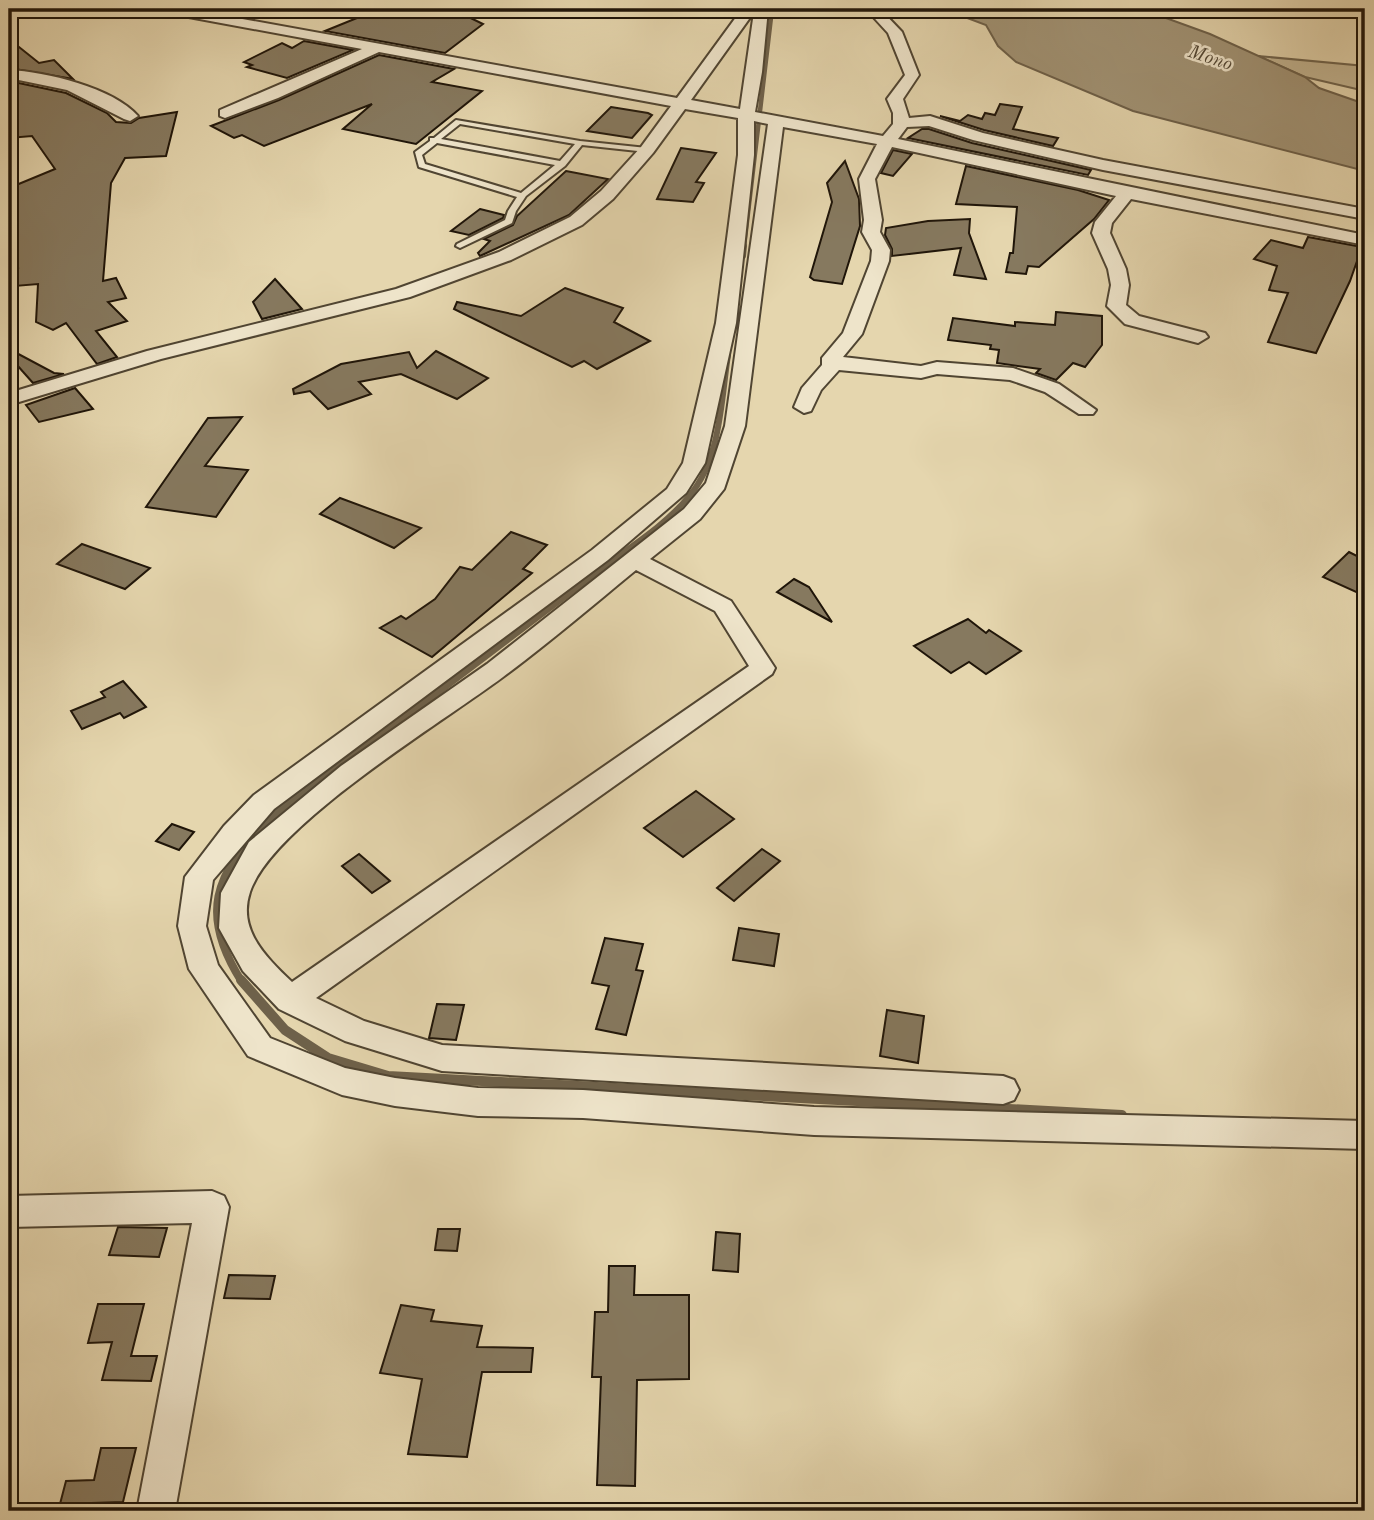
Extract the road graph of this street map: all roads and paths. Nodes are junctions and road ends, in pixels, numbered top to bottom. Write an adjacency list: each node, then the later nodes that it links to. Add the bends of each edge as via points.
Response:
1 (167, 9): 6 (street)
2 (260, 9): 6 (street)
3 (749, 9): 9 (street)
4 (761, 9): 12 (street)
5 (873, 9): 14 (street, via 895,32 910,65 912,75 895,99)
6 (226, 20): 7 (street)
7 (378, 47): 9 (street); 10 (street)
8 (9, 74): 11 (street, via 106,99)
9 (683, 102): 12 (street); 18 (street)
10 (225, 113)
11 (130, 116)
12 (746, 117): 13 (street); 33 (street, via 746,155 726,323 697,453 675,493 600,555 264,802 199,877 192,926 204,969 259,1047 342,1081 396,1092 478,1102 583,1104 814,1121)
13 (776, 121): 16 (street); 30 (street, via 728,451 716,484 692,514)
14 (901, 123): 16 (street); 22 (street, via 930,121 979,138 1103,165)
15 (433, 140): 17 (lane, via 458,122); 19 (lane); 21 (lane, via 418,154 422,165)
16 (887, 141): 20 (street); 26 (street, via 867,179 871,232 881,250 880,261 852,334)
17 (580, 143): 18 (lane); 19 (lane)
18 (647, 150): 27 (street, via 607,195 576,221 494,261 403,293 154,355)
19 (562, 164): 21 (lane)
20 (1127, 193): 23 (street); 25 (street, via 1101,233 1117,269 1116,306 1132,320)
21 (520, 195): 24 (lane, via 509,220)
22 (1365, 214)
23 (1365, 240)
24 (460, 246)
25 (1198, 337)
26 (832, 358): 28 (street, via 832,366 812,388); 29 (street, via 843,365 921,372 937,368 1013,374 1052,388)
27 (9, 399)
28 (804, 407)
29 (1086, 410)
30 (635, 560): 31 (street, via 496,670 350,773 259,849 235,892 234,928 253,963); 31 (street, via 723,606 763,668)
31 (290, 1000): 32 (street, via 356,1032 442,1058)
32 (1003, 1090)
33 (1365, 1135)
34 (9, 1211): 35 (street, via 212,1207)
35 (156, 1511)

